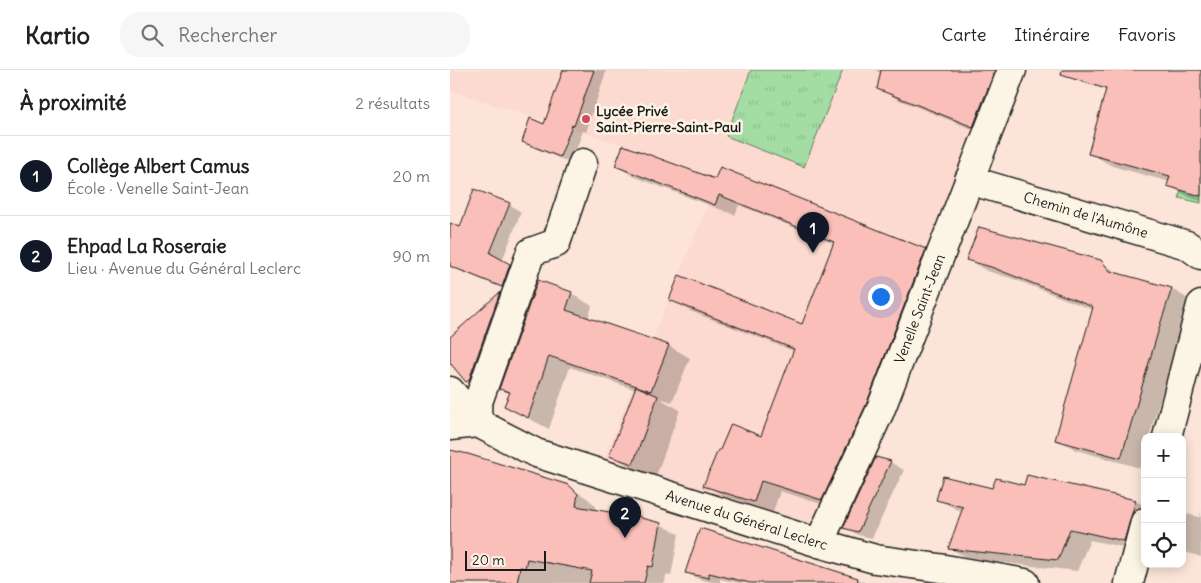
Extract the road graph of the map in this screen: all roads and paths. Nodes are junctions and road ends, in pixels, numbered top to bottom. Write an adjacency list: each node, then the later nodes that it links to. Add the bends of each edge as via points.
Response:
1 (1012, 70): 3 (street, Venelle Saint-Jean)
2 (583, 163): 7 (street, via 556,243 531,252 477,405)
3 (969, 180): 4 (street, Chemin de l'Aumône, via 1187,245); 11 (street, Venelle Saint-Jean, via 880,411)
4 (1201, 255)
5 (1201, 305): 9 (street)
6 (450, 391): 7 (street, Avenue du Général Leclerc)
7 (478, 422): 8 (street); 11 (street, Avenue du Général Leclerc, via 536,453)
8 (450, 426)
9 (1168, 433)
10 (1145, 523): 13 (street)
11 (819, 543): 12 (street, Avenue du Général Leclerc, via 875,559)
12 (1025, 583)
13 (1129, 583)

